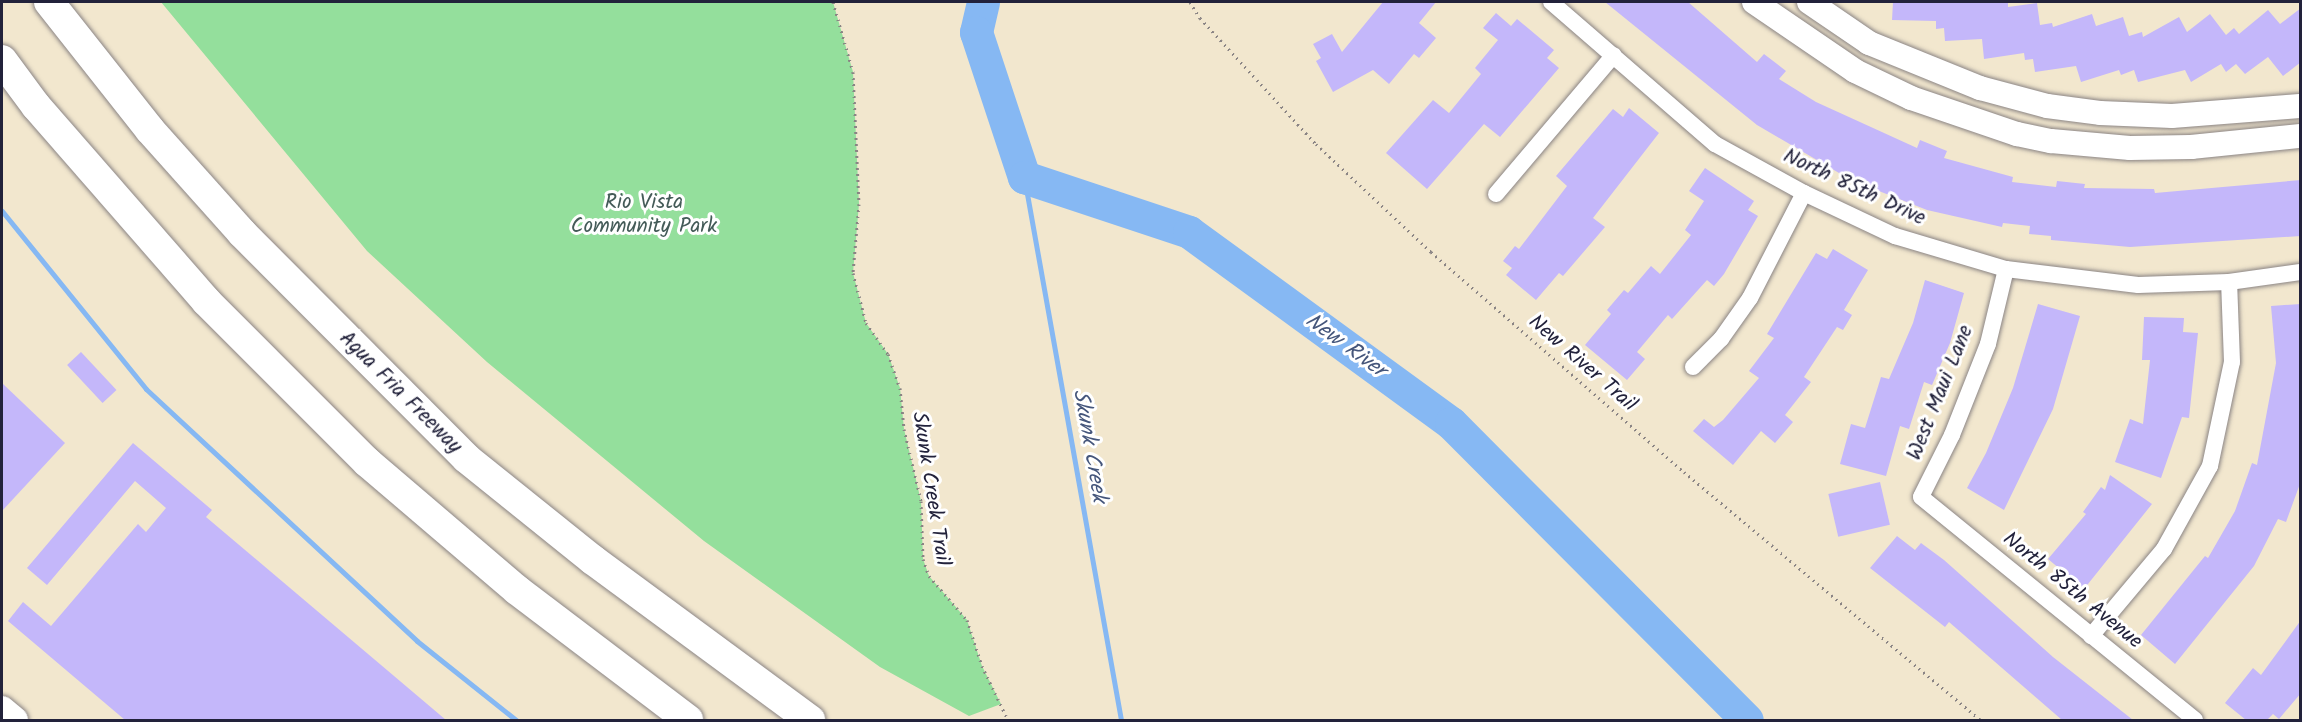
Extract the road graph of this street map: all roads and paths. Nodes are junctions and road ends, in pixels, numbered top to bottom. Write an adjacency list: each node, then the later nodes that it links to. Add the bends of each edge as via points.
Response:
1 (49, 2): 22 (highway, Agua Fria Freeway, via 150,130 242,233 466,458 593,560)
2 (833, 2): 23 (path, Skunk Creek Trail, via 853,72 858,204 853,273 866,323 888,354 900,388 904,429 921,501 923,559 929,576 967,620 982,666)
3 (1190, 2): 24 (path, New River Trail, via 1200,18 1316,144 1431,252 1684,472)
4 (1551, 2): 7 (street, North 85th Drive)
5 (1755, 2): 10 (street, via 1855,71 1911,98 1998,128 2051,141 2130,148 2251,143)
6 (1809, 2): 9 (street, via 1869,43 2023,101 2068,110 2136,115)
7 (1614, 55): 11 (street, North 85th Drive, via 1716,144); 12 (street)
8 (2, 60): 21 (highway, via 36,106 206,301 367,462 517,590)
9 (2301, 106)
10 (2301, 136)
11 (1804, 193): 13 (street, North 85th Drive, via 1895,236); 16 (street, via 1750,298 1721,339)
12 (1496, 194)
13 (2006, 269): 15 (street, North 85th Drive, via 2138,285); 17 (street, West Maui Lane, via 1988,345 1952,435)
14 (2301, 272): 15 (street, North 85th Drive)
15 (2229, 282): 18 (street, via 2232,362 2210,466 2164,549)
16 (1693, 367)
17 (1921, 497): 18 (street, North 85th Avenue)
18 (2091, 636): 25 (street, North 85th Avenue)
19 (2, 709): 20 (main road)
20 (15, 720)
21 (688, 720)
22 (810, 720)
23 (1008, 720)
24 (1981, 720)
25 (2194, 720)

